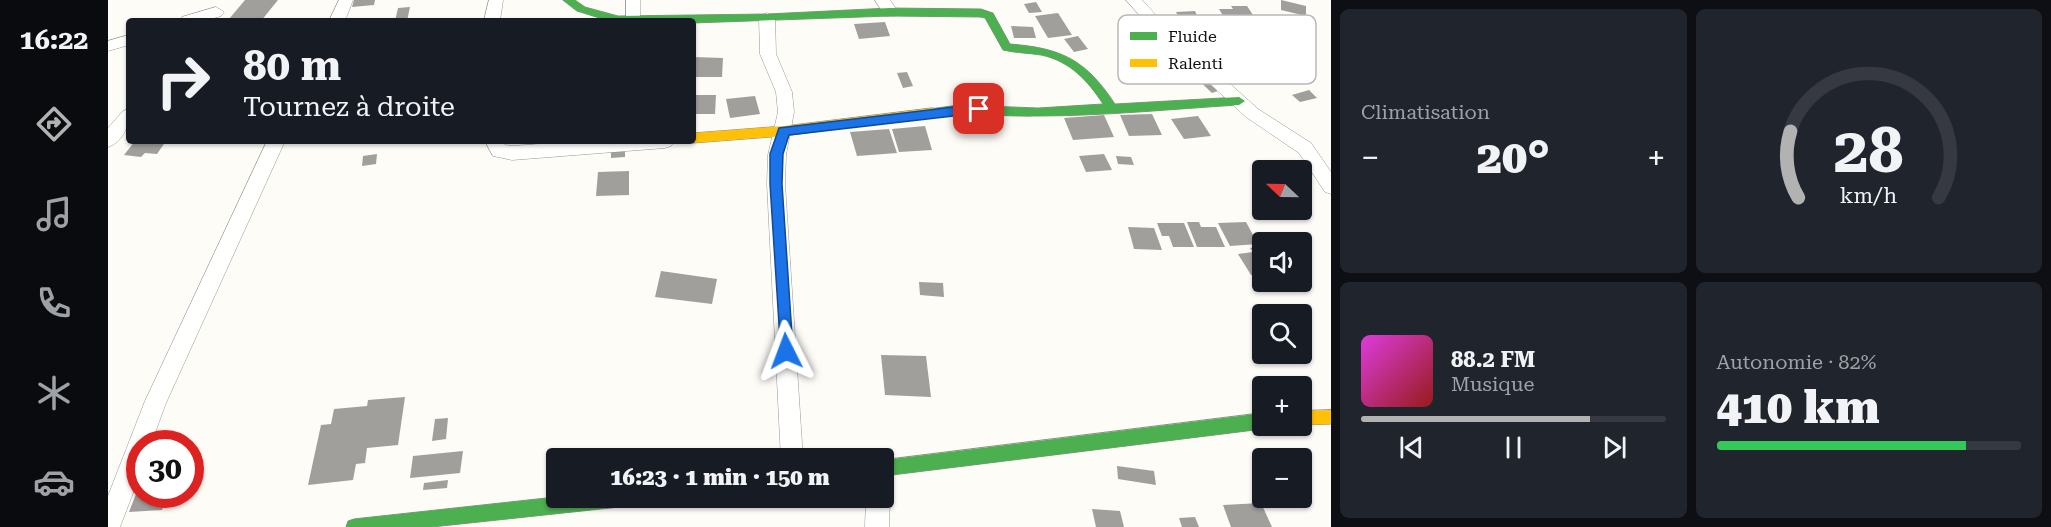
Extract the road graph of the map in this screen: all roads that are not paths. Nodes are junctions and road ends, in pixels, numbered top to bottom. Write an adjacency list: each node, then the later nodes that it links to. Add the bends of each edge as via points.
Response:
1 (346, 0): 10 (street)
2 (496, 0): 11 (street)
3 (568, 0): 12 (street)
4 (633, 0): 13 (street)
5 (1133, 0): 8 (street)
6 (886, 6): 14 (street); 20 (street, via 985,14 1007,47 1046,50 1081,65 1092,75)
7 (216, 11): 9 (street)
8 (1147, 15)
9 (196, 18)
10 (338, 18)
11 (493, 18)
12 (605, 18)
13 (633, 18)
14 (767, 18): 15 (street); 22 (street, via 768,54 784,92)
15 (696, 19)
16 (126, 41): 17 (street)
17 (108, 46)
18 (1220, 84): 19 (street)
19 (1239, 101): 20 (street); 28 (street, via 1297,142)
20 (1112, 109): 22 (street, via 959,109)
21 (126, 119): 24 (street)
22 (784, 131): 23 (street); 32 (street, via 777,154 776,184)
23 (696, 138)
24 (108, 140)
25 (275, 144): 36 (street, via 156,401)
26 (496, 144): 27 (street, via 499,151 512,153)
27 (627, 144)
28 (1331, 187)
29 (1331, 417): 30 (street)
30 (1312, 418)
31 (1252, 422): 33 (street)
32 (791, 448)
33 (894, 467)
34 (546, 507): 37 (street)
35 (878, 508): 38 (street)
36 (108, 527)
37 (354, 527)
38 (877, 527)

